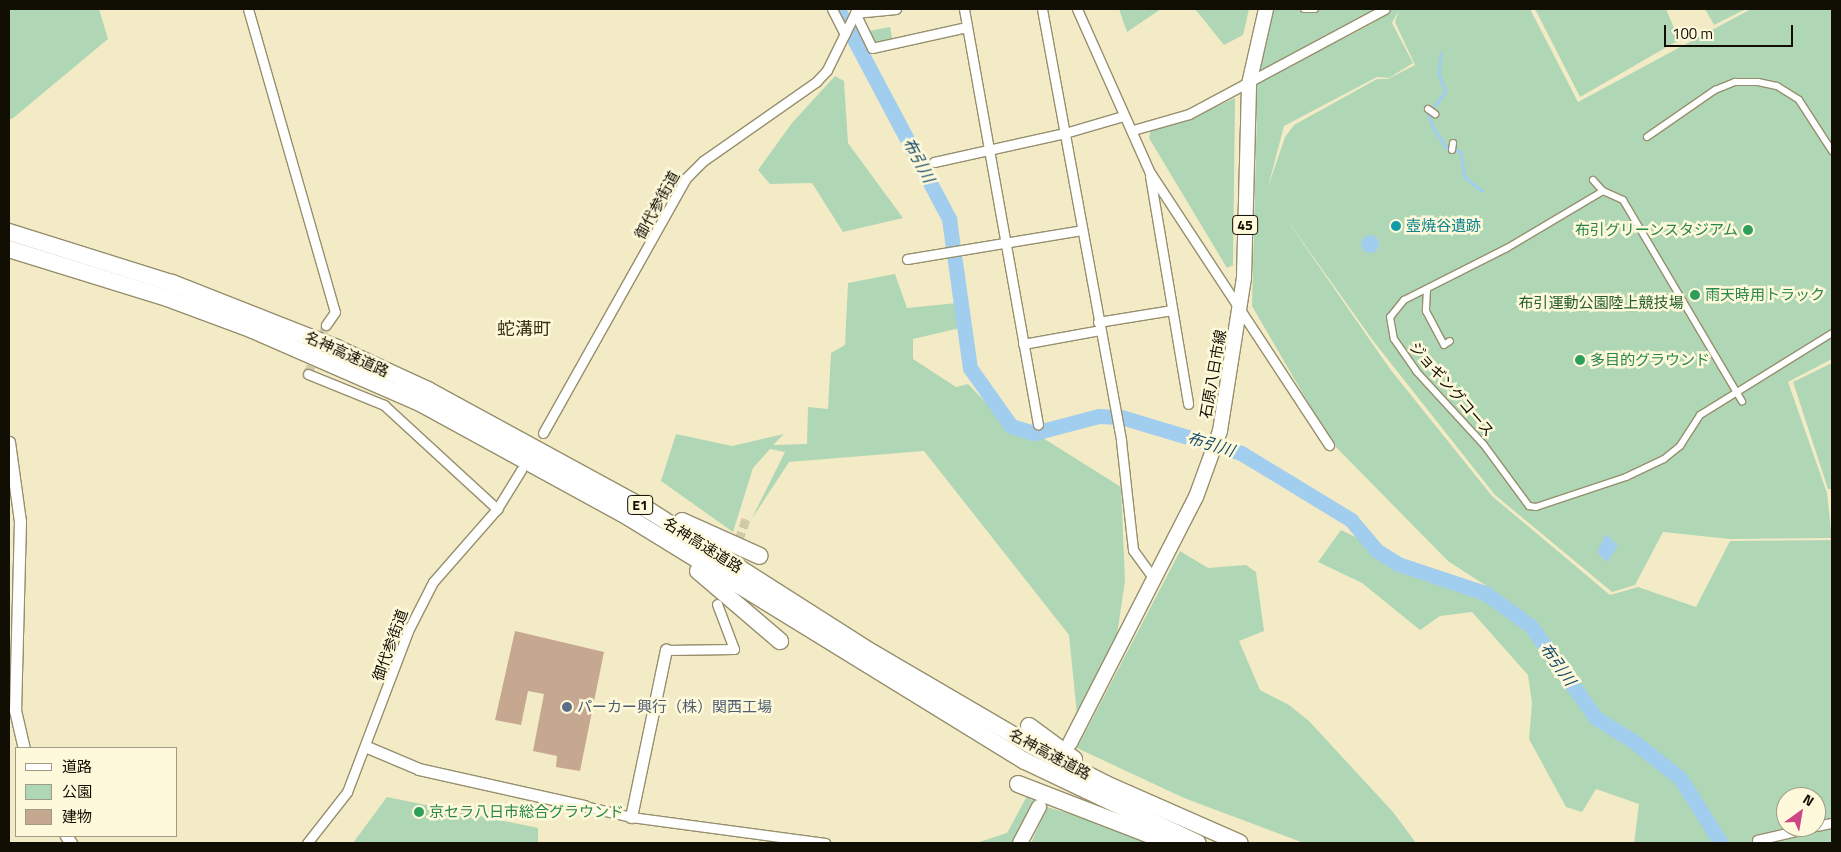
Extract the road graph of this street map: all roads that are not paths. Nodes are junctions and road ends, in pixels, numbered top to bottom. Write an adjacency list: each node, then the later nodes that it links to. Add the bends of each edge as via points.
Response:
1 (248, 9): 35 (street, via 335,312)
2 (832, 9): 13 (street)
3 (896, 9): 11 (street)
4 (964, 9): 12 (street)
5 (1042, 9): 19 (street)
6 (1077, 9): 17 (street)
7 (1266, 9): 14 (main road, 石原八日市線 / 45)
8 (1304, 9): 9 (street)
9 (1315, 9)
10 (1385, 9): 14 (street)
11 (855, 14): 12 (street, via 872,48); 13 (street, 御代参街道)
12 (967, 27): 21 (street)
13 (846, 32): 45 (street, 御代参街道, via 816,82 703,161 686,178)
14 (1249, 84): 18 (street, via 1189,114); 34 (main road, 石原八日市線 / 45)
15 (1428, 109): 16 (street)
16 (1435, 114)
17 (1122, 116): 18 (street); 19 (street)
18 (1133, 130): 24 (street)
19 (1065, 133): 21 (street); 27 (street)
20 (1647, 137): 22 (street, via 1715,90 1735,82 1758,82 1777,86 1799,100)
21 (989, 147): 23 (street); 29 (street)
22 (1832, 151)
23 (934, 162)
24 (1149, 171): 33 (street); 34 (street)
25 (1593, 180): 26 (street)
26 (1603, 191): 32 (street, ジョギングコース); 41 (street, via 1623,200)
27 (1082, 230): 29 (street); 36 (street)
28 (9, 232): 48 (highway, 名神高速道路 / E1, via 172,283 310,337 428,390)
29 (1004, 244): 31 (street); 39 (street)
30 (9, 249): 51 (highway, 名神高速道路 / E1, via 167,298 332,362 449,418)
31 (907, 260)
32 (1427, 289): 38 (street, via 1426,311 1444,345); 41 (street, ジョギングコース, via 1393,309 1389,329 1416,371 1484,445 1529,506 1536,507 1626,477 1664,459 1680,446 1700,415)
33 (1172, 310): 36 (street); 43 (street)
34 (1240, 311): 47 (street); 53 (main road, 石原八日市線 / 45, via 1232,373 1214,446 1196,497)
35 (326, 325)
36 (1099, 326): 39 (street); 53 (street, via 1117,422 1133,550)
37 (1832, 333): 41 (street, ジョギングコース)
38 (1450, 341)
39 (1023, 344): 44 (street)
40 (308, 374): 50 (street, via 384,405)
41 (1736, 391): 42 (street)
42 (1742, 402)
43 (1188, 404)
44 (1038, 424)
45 (543, 433)
46 (9, 442): 59 (street, via 20,520 14,710)
47 (1329, 445)
48 (551, 454): 52 (highway, via 729,545); 62 (highway, 名神高速道路 / E1, via 650,511 873,653 1032,746)
49 (521, 470): 50 (street, 御代参街道)
50 (497, 509): 60 (street, 御代参街道, via 432,582)
51 (628, 517): 55 (highway); 72 (highway, 名神高速道路 / E1, via 1024,761)
52 (760, 556)
53 (1155, 580): 58 (main road, 石原八日市線 / 45)
54 (717, 604): 56 (street, via 734,649)
55 (780, 641)
56 (666, 650): 65 (street)
57 (1029, 726): 62 (highway, via 1091,768)
58 (1070, 743)
59 (24, 747)
60 (367, 747): 63 (street, via 419,769); 68 (street, 御代参街道, via 347,792)
61 (1018, 784): 71 (highway)
62 (1106, 784): 73 (highway, 名神高速道路 / E1)
63 (584, 806): 65 (street)
64 (1038, 807): 70 (main road)
65 (631, 817): 69 (street)
66 (1776, 836): 67 (street)
67 (1757, 840)
68 (307, 843)
69 (825, 843)
70 (1020, 843)
71 (1171, 843)
72 (1198, 843)
73 (1240, 843)

